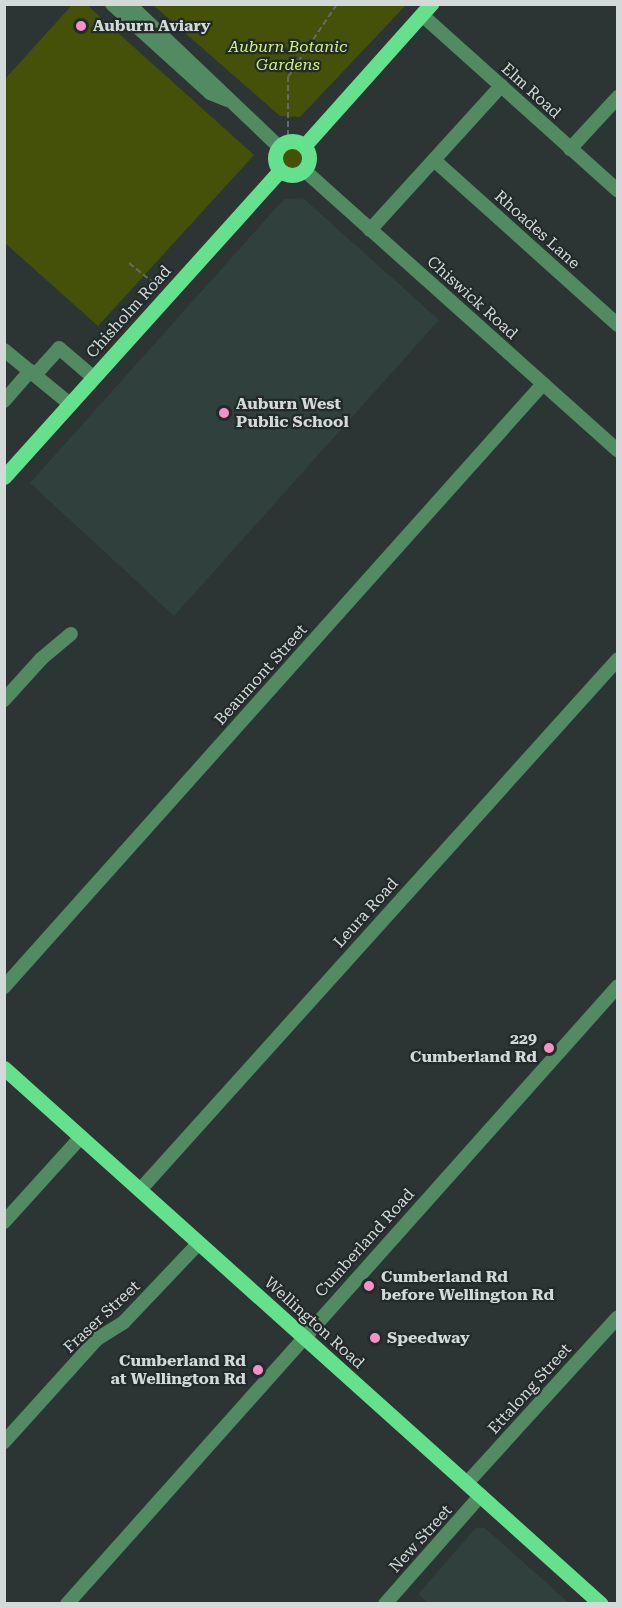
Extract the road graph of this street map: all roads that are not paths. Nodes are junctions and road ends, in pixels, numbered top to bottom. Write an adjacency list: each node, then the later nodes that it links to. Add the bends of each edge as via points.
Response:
1 (112, 4): 6 (street, via 210,93)
2 (129, 4): 6 (street, via 217,85)
3 (426, 10): 4 (street, Elm Road); 7 (main road)
4 (501, 86): 8 (street, Elm Road); 9 (street)
5 (618, 97): 8 (street)
6 (227, 100): 7 (street)
7 (291, 145): 10 (main road, via 309,161); 11 (main road, via 275,162)
8 (570, 148): 12 (street, Elm Road)
9 (434, 160): 13 (street); 14 (street, Rhoades Lane)
10 (304, 170): 11 (main road, via 295,175); 13 (street, Chiswick Road)
11 (280, 171): 17 (main road, Chisholm Road)
12 (618, 191)
13 (370, 230): 18 (street, Chiswick Road)
14 (618, 325)
15 (4, 350): 16 (street)
16 (33, 373): 17 (street, via 59,348); 19 (street); 20 (street)
17 (94, 378): 20 (main road, Chisholm Road)
18 (543, 384): 21 (street, Chiswick Road); 27 (street, Beaumont Street)
19 (4, 401)
20 (70, 404): 22 (main road, Chisholm Road)
21 (618, 451)
22 (4, 477)
23 (71, 634): 25 (street, via 40,659)
24 (618, 659): 30 (street, Leura Road)
25 (4, 700)
26 (618, 986): 34 (street, Cumberland Road)
27 (4, 987)
28 (4, 1068): 29 (main road, Wellington Road)
29 (81, 1137): 30 (main road, Wellington Road); 31 (street)
30 (140, 1190): 32 (main road, Wellington Road)
31 (4, 1222)
32 (198, 1244): 34 (main road, Wellington Road); 35 (street, Fraser Street, via 123,1323 97,1339)
33 (618, 1317): 36 (street, Ettalong Street)
34 (303, 1338): 36 (main road, Wellington Road); 38 (street, Cumberland Road)
35 (4, 1442)
36 (468, 1483): 37 (main road, Wellington Road)
37 (481, 1496): 39 (street, New Street); 40 (main road, Wellington Road)
38 (67, 1604)
39 (385, 1604)
40 (601, 1604)

